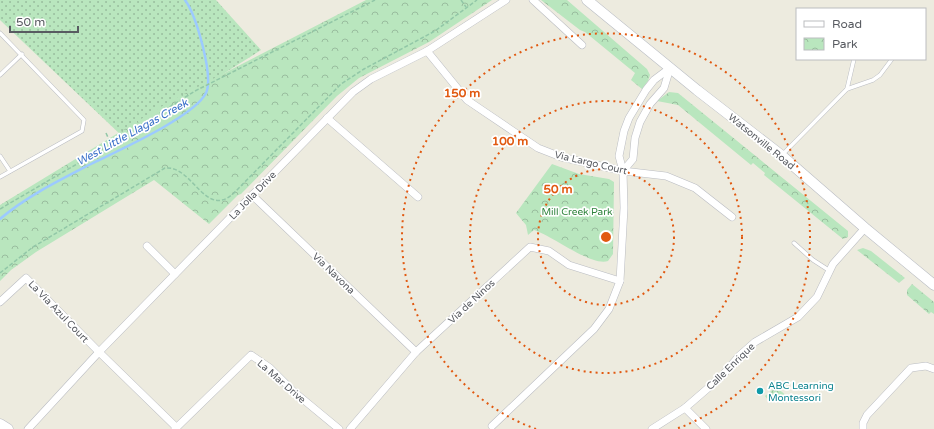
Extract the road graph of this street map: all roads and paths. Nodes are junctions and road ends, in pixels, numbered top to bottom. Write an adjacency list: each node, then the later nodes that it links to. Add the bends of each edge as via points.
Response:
1 (375, 0): 19 (path, via 195,91)
2 (461, 0): 7 (path)
3 (477, 0): 7 (path)
4 (506, 0): 10 (street, La Jolla Drive)
5 (532, 0): 9 (street)
6 (587, 0): 14 (main road, Watsonville Road)
7 (466, 8): 33 (path, via 430,34 364,69 342,84 225,200 210,198 180,171 173,167 165,168 33,247)
8 (0, 32): 11 (lane)
9 (582, 45)
10 (427, 51): 17 (street, La Jolla Drive, via 371,79 353,92); 23 (street, Via Largo Court, via 467,100 538,148 561,157)
11 (22, 54): 15 (lane); 22 (lane, via 84,120 82,131)
12 (854, 60): 16 (lane)
13 (891, 60): 16 (lane, via 873,80)
14 (670, 68): 20 (main road, Watsonville Road); 23 (street, via 664,88 650,104 640,122 633,159); 23 (street, via 654,80 629,118 619,156)
15 (0, 76)
16 (847, 89): 20 (lane)
17 (327, 118): 25 (street, La Jolla Drive); 26 (street)
18 (106, 133): 19 (path)
19 (111, 144): 27 (path)
20 (781, 155): 29 (main road, Watsonville Road)
21 (0, 156): 22 (lane)
22 (10, 171): 24 (lane)
23 (623, 171): 28 (street, Via Largo Court, via 666,176 695,188); 35 (street, via 624,208)
24 (0, 177)
25 (252, 195): 34 (street, La Jolla Drive); 39 (street, Via Navona)
26 (418, 197)
27 (0, 210)
28 (732, 217)
29 (865, 228): 32 (street, Calle Enrique, via 832,264); 36 (main road, Watsonville Road)
30 (794, 242): 32 (lane, via 813,260)
31 (146, 246): 34 (street)
32 (830, 271): 41 (street, Calle Enrique, via 817,297 798,317 755,342 722,376)
33 (0, 273)
34 (175, 274): 38 (street, La Jolla Drive)
35 (620, 281): 39 (street, Via de Ninos, via 569,265 549,251 530,247); 43 (street, via 609,309 594,329)
36 (934, 285)
37 (0, 302): 38 (street, La Via Azul Court, via 26,278)
38 (99, 352): 44 (street); 46 (street, La Jolla Drive)
39 (416, 352): 48 (street, Via de Ninos)
40 (934, 369): 51 (street, via 926,366 911,368 867,415)
41 (685, 408): 49 (street, Calle Enrique); 50 (street)
42 (0, 424): 45 (main road)
43 (492, 426)
44 (176, 428): 47 (street, La Mar Drive, via 252,355)
45 (8, 429)
46 (28, 429)
47 (339, 429)
48 (350, 429)
49 (652, 429)
50 (706, 429)
51 (863, 429)

